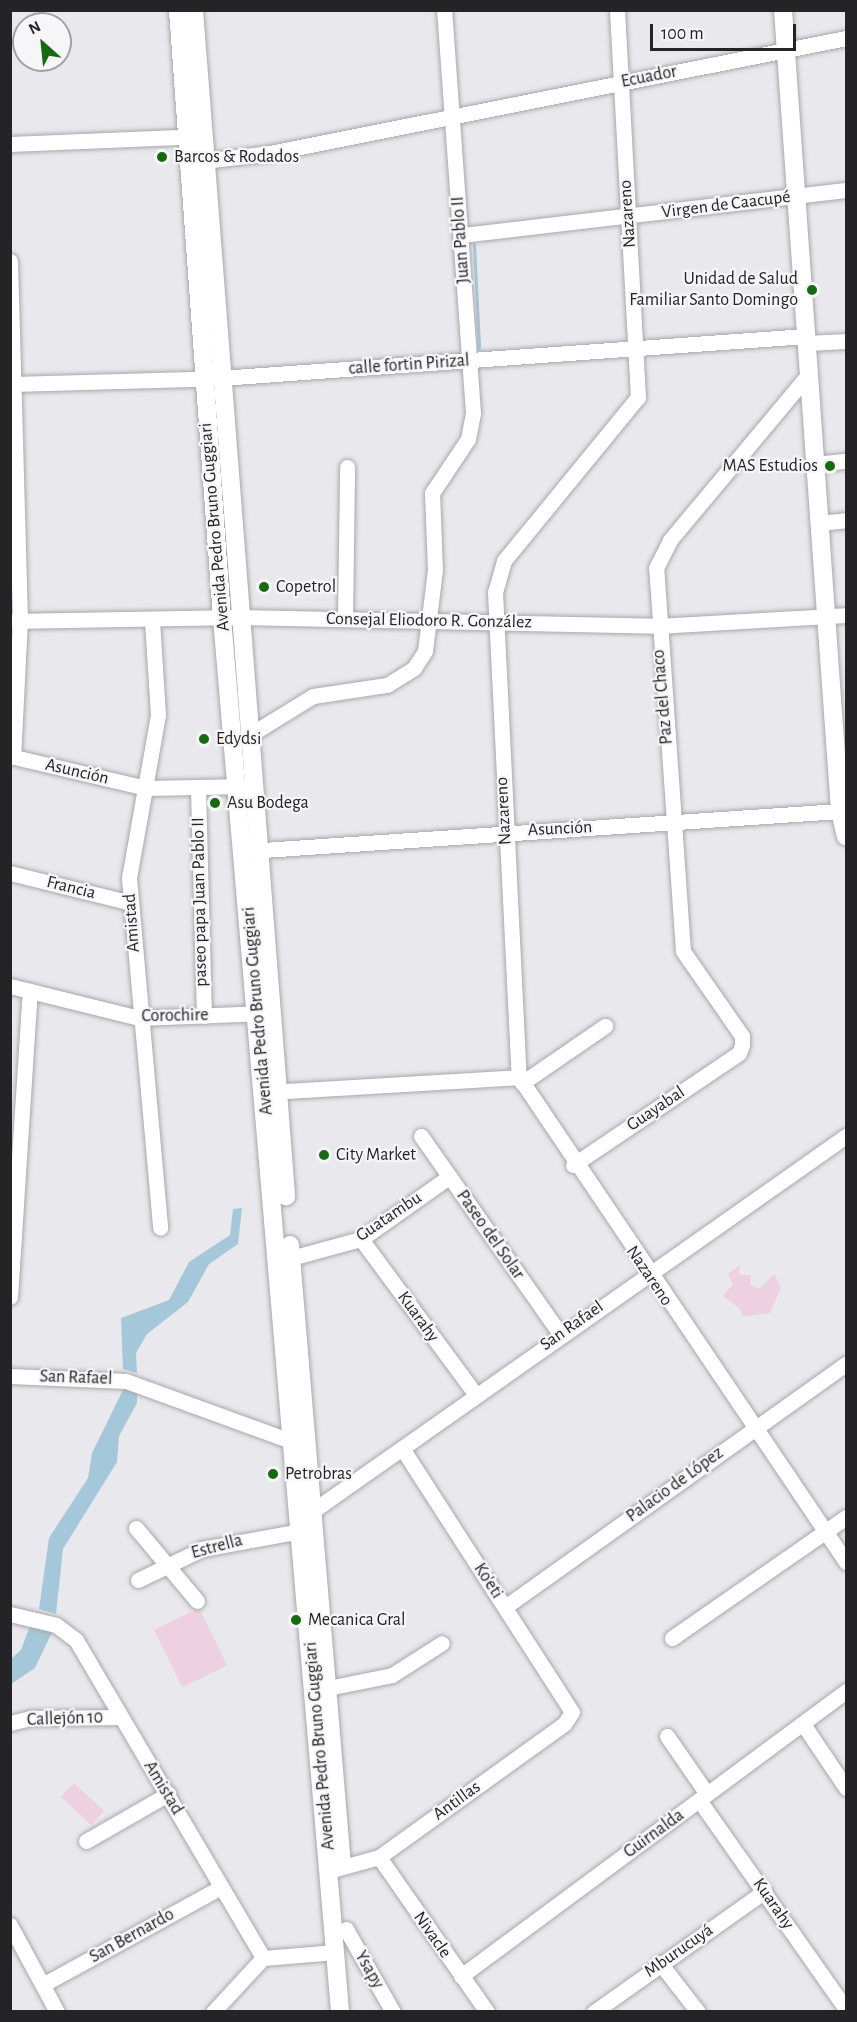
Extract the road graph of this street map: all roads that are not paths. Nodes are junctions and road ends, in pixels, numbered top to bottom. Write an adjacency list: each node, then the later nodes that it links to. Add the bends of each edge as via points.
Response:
1 (178, 10): 10 (main road, Avenida Pedro Bruno Guggiari)
2 (194, 10): 10 (main road, Avenida Pedro Bruno Guggiari)
3 (444, 10): 9 (street, Juan Pablo II)
4 (616, 10): 8 (street, Nazareno)
5 (783, 10): 7 (main road)
6 (846, 38): 7 (street, Ecuador)
7 (786, 50): 8 (street, Ecuador); 14 (main road)
8 (619, 83): 9 (street, Ecuador); 15 (street, Nazareno)
9 (451, 118): 12 (street, Ecuador); 16 (street, Juan Pablo II)
10 (195, 136): 11 (street); 12 (main road, Avenida Pedro Bruno Guggiari)
11 (10, 144)
12 (197, 162): 23 (main road, Avenida Pedro Bruno Guggiari)
13 (846, 190): 14 (street, Virgen de Caacupé)
14 (796, 197): 15 (street, Virgen de Caacupé); 18 (main road)
15 (629, 216): 16 (street, Virgen de Caacupé); 20 (street, Nazareno)
16 (462, 235): 21 (street, Juan Pablo II)
17 (10, 261): 24 (street)
18 (806, 339): 19 (street, calle fortin Pirizal); 20 (street, calle fortin Pirizal); 22 (main road)
19 (846, 341)
20 (637, 348): 21 (street, calle fortin Pirizal); 37 (street, Nazareno, via 638,397 632,409 504,561 495,592)
21 (468, 362): 23 (street, calle fortin Pirizal); 36 (street, Juan Pablo II, via 472,413 468,439 432,493 435,570)
22 (809, 374): 26 (main road); 38 (street, Paz del Chaco, via 660,554)
23 (212, 378): 24 (street, calle fortin Pirizal); 32 (main road, Avenida Pedro Bruno Guggiari)
24 (14, 384): 34 (street)
25 (846, 461): 26 (street)
26 (815, 464): 29 (main road)
27 (347, 467): 33 (street)
28 (846, 520): 29 (street)
29 (819, 523): 31 (main road)
30 (846, 615): 31 (street, Consejal Eliodoro R. González)
31 (826, 616): 38 (street, Consejal Eliodoro R. González); 44 (main road)
32 (230, 617): 33 (street, Consejal Eliodoro R. González); 35 (street, Consejal Eliodoro R. González); 39 (main road, Avenida Pedro Bruno Guggiari); 41 (main road, Avenida Pedro Bruno Guggiari)
33 (345, 619): 36 (street, Consejal Eliodoro R. González)
34 (15, 620): 35 (street, Consejal Eliodoro R. González); 40 (street)
35 (152, 620): 42 (street, Amistad, via 158,715)
36 (430, 621): 37 (street, Consejal Eliodoro R. González); 39 (street, Juan Pablo II, via 421,661 398,680 314,696)
37 (495, 623): 38 (street, Consejal Eliodoro R. González); 46 (street, Nazareno)
38 (657, 626): 45 (street, Paz del Chaco)
39 (248, 736): 41 (main road, Avenida Pedro Bruno Guggiari)
40 (12, 757): 42 (street, Asunción)
41 (246, 786): 43 (street, Asunción); 48 (main road, Avenida Pedro Bruno Guggiari)
42 (146, 788): 43 (street, Asunción); 50 (street, Amistad, via 130,855)
43 (198, 789): 54 (street, paseo papa Juan Pablo II)
44 (840, 811): 45 (street, Asunción); 47 (main road)
45 (675, 823): 46 (street, Asunción); 57 (street, Paz del Chaco, via 683,951 742,1036)
46 (505, 832): 48 (street, Asunción); 58 (street, Nazareno)
47 (846, 836)
48 (251, 851): 53 (main road, Avenida Pedro Bruno Guggiari)
49 (10, 873): 50 (street, Francia)
50 (131, 903): 55 (street, Amistad)
51 (10, 986): 52 (street, Corochire)
52 (30, 991): 55 (street, Corochire); 60 (street)
53 (265, 1013): 54 (street, Corochire); 59 (main road, Avenida Pedro Bruno Guggiari)
54 (204, 1016): 55 (street, Corochire)
55 (139, 1018): 65 (street, Amistad, via 149,1078)
56 (605, 1026): 58 (street)
57 (739, 1053): 63 (street, Guayabal)
58 (520, 1080): 59 (street); 63 (street, Nazareno)
59 (271, 1091): 67 (main road, Avenida Pedro Bruno Guggiari); 75 (main road, Avenida Pedro Bruno Guggiari)
60 (14, 1134): 69 (street)
61 (421, 1136): 64 (street, Paseo del Solar)
62 (846, 1137): 68 (street, San Rafael)
63 (573, 1165): 68 (street, Nazareno)
64 (448, 1177): 66 (street, Guatambu); 70 (street, Paseo del Solar)
65 (160, 1228)
66 (361, 1239): 67 (street, Guatambu); 73 (street, Kuarahy)
67 (291, 1258): 75 (main road, Avenida Pedro Bruno Guggiari)
68 (648, 1274): 70 (street, San Rafael); 74 (street, Nazareno)
69 (10, 1297)
70 (560, 1334): 73 (street, San Rafael)
71 (846, 1364): 74 (street, Palacio de López)
72 (10, 1376): 75 (street, San Rafael, via 126,1381 149,1386)
73 (476, 1395): 76 (street, San Rafael)
74 (753, 1429): 80 (street, Nazareno); 85 (street, Palacio de López)
75 (302, 1445): 78 (main road, Avenida Pedro Bruno Guggiari)
76 (404, 1450): 78 (street, San Rafael); 85 (street, Ko'eti)
77 (846, 1517): 80 (street)
78 (306, 1520): 82 (street, Estrella); 89 (main road, Avenida Pedro Bruno Guggiari); 101 (main road, Avenida Pedro Bruno Guggiari)
79 (136, 1528): 82 (street)
80 (826, 1530): 81 (street, Nazareno); 87 (street)
81 (846, 1562)
82 (168, 1563): 83 (street, Estrella); 84 (street)
83 (138, 1580)
84 (198, 1601)
85 (506, 1607): 91 (street, Ko'eti)
86 (10, 1614): 92 (street, Amistad, via 56,1625 76,1640)
87 (672, 1638)
88 (442, 1643): 89 (street, via 392,1675)
89 (328, 1688): 101 (main road, Avenida Pedro Bruno Guggiari)
90 (846, 1691): 94 (street, Guirnalda)
91 (573, 1712): 100 (street, Antillas, via 564,1724)
92 (120, 1717): 93 (street, Callejón 10, via 30,1718); 97 (street, Amistad)
93 (10, 1723)
94 (803, 1724): 96 (street); 98 (street, Guirnalda)
95 (666, 1736): 98 (street, Kuarahy)
96 (846, 1788)
97 (168, 1794): 99 (street); 102 (street, Amistad)
98 (703, 1797): 103 (street, Kuarahy); 109 (street, Guirnalda)
99 (86, 1841)
100 (379, 1857): 101 (street, Antillas); 109 (street, Nivacle)
101 (336, 1869): 105 (main road, Avenida Pedro Bruno Guggiari); 106 (main road, Avenida Pedro Bruno Guggiari)
102 (221, 1887): 107 (street, Amistad); 110 (street, San Bernardo)
103 (765, 1892): 108 (street, Mburucuyá); 111 (street, Kuarahy)
104 (10, 1925): 110 (street)
105 (346, 1929): 115 (main road, Avenida Pedro Bruno Guggiari); 116 (street, Ysapy)
106 (336, 1952): 107 (street); 114 (main road, Avenida Pedro Bruno Guggiari)
107 (263, 1958): 113 (street)
108 (660, 1963): 118 (street, Mburucuyá); 119 (street)
109 (461, 1976): 117 (street, Nivacle)
110 (44, 1984): 112 (street)
111 (846, 2009)
112 (57, 2012)
113 (213, 2012)
114 (340, 2012)
115 (352, 2012)
116 (393, 2012)
117 (487, 2012)
118 (594, 2012)
119 (698, 2012)

